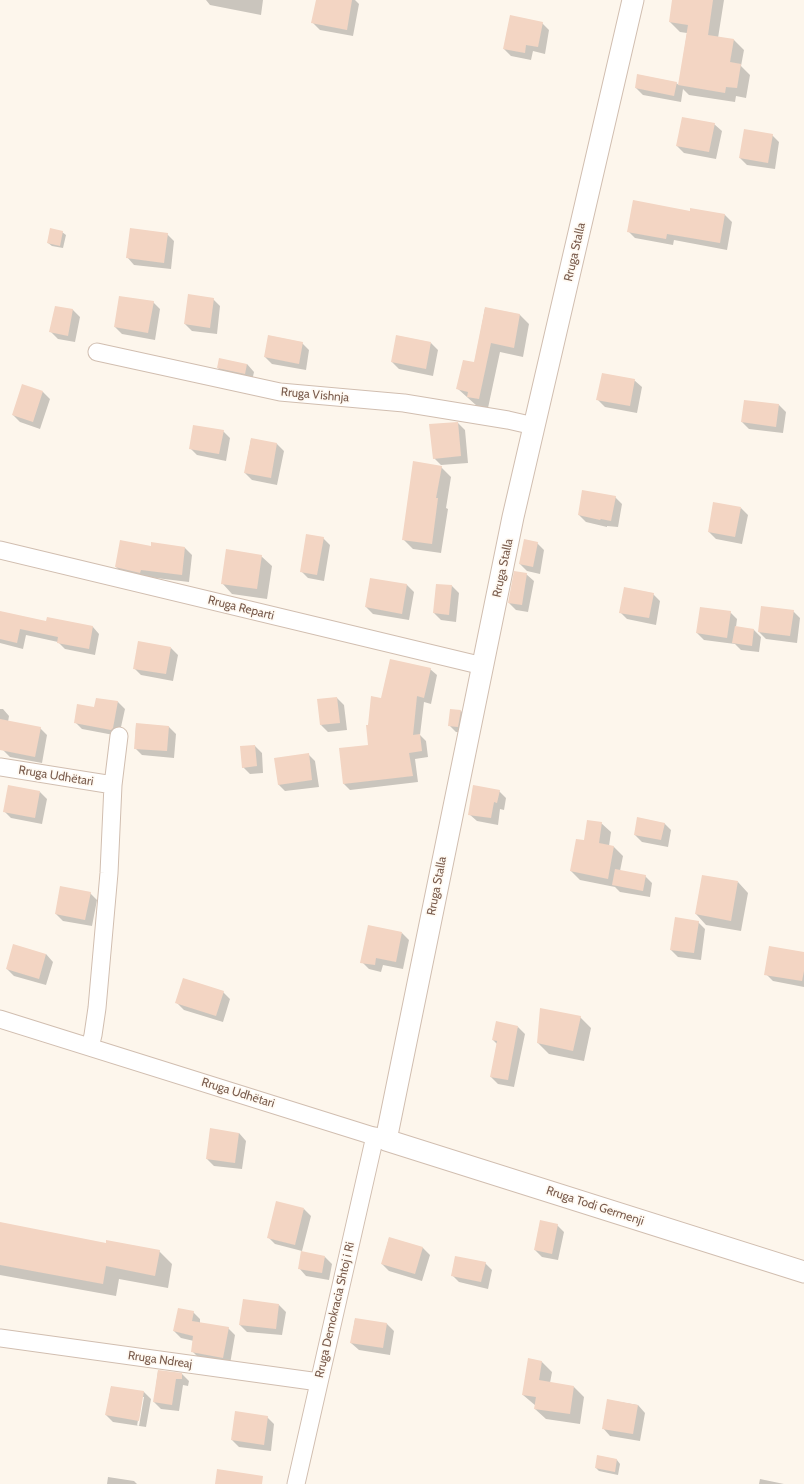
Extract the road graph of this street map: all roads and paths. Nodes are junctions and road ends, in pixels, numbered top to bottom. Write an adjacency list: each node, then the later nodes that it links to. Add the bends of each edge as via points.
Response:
1 (633, 0): 3 (street, Rruga Stalla)
2 (97, 352): 3 (street, Rruga Vishnja, via 280,392 404,403)
3 (534, 426): 5 (street, Rruga Stalla)
4 (0, 550): 5 (street, Rruga Reparti)
5 (483, 666): 11 (street, Rruga Stalla)
6 (119, 736): 8 (street)
7 (0, 767): 8 (street, Rruga Udhëtari)
8 (112, 785): 10 (street, via 109,873 97,1008)
9 (0, 1019): 10 (street, Rruga Udhëtari)
10 (90, 1047): 11 (street, Rruga Udhëtari)
11 (380, 1138): 12 (street, Rruga Todi Germenji); 14 (street, Rruga Demokracia Shtoj i Ri)
12 (804, 1272)
13 (0, 1338): 14 (street, Rruga Ndreaj)
14 (319, 1382): 15 (street, Rruga Demokracia Shtoj i Ri)
15 (296, 1484)

